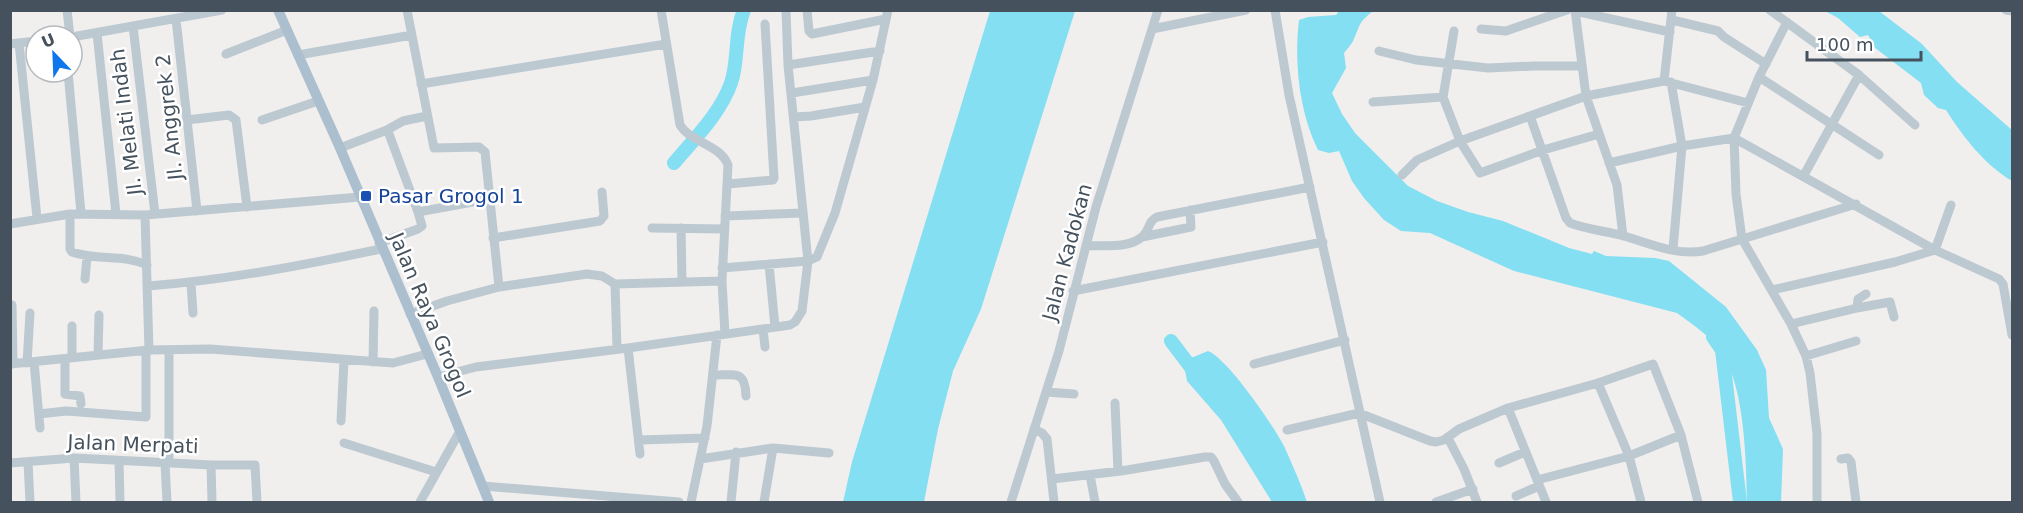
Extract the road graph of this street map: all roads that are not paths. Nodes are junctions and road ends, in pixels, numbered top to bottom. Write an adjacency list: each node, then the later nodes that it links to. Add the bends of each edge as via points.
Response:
1 (222, 10): 17 (street)
2 (278, 10): 23 (main road, Jalan Raya Grogol)
3 (407, 10): 28 (street)
4 (661, 10): 30 (street)
5 (796, 10): 12 (street)
6 (807, 10): 15 (street, via 812,34)
7 (1158, 10): 21 (street, Jalan Kadokan)
8 (1246, 10): 21 (street)
9 (1275, 10): 71 (street)
10 (1770, 10): 18 (street)
11 (2006, 10): 14 (street)
12 (786, 11): 37 (street)
13 (1573, 11): 22 (street, via 1506,31); 25 (street); 38 (street)
14 (2013, 11)
15 (887, 15): 31 (street)
16 (1672, 15): 25 (street); 36 (street, via 1718,31)
17 (176, 19): 20 (street); 55 (street, Jl. Anggrek 2)
18 (1787, 22): 36 (street); 39 (street)
19 (765, 24): 70 (street, via 774,178)
20 (133, 26): 26 (street); 85 (street, Jl. Melati Indah)
21 (1152, 29): 99 (street, Jalan Kadokan)
22 (1481, 29)
23 (286, 30): 33 (street); 34 (main road, Jalan Raya Grogol)
24 (1454, 31): 35 (street)
25 (1670, 32): 42 (street)
26 (96, 33): 27 (street); 84 (street)
27 (84, 34)
28 (412, 35): 34 (street); 44 (street)
29 (15, 43): 88 (street)
30 (666, 44): 44 (street); 70 (street, via 680,125 725,158)
31 (880, 51): 37 (street); 41 (street)
32 (1378, 51): 35 (street)
33 (226, 54)
34 (298, 55): 48 (main road, Jalan Raya Grogol)
35 (1449, 64): 38 (street, via 1488,68); 47 (street)
36 (1766, 64): 40 (street)
37 (788, 65): 45 (street)
38 (1582, 66): 46 (street)
39 (1859, 75): 57 (street); 58 (street)
40 (1759, 77): 50 (street); 57 (street)
41 (873, 80): 45 (street); 51 (street)
42 (1667, 82): 46 (street); 50 (street); 63 (street)
43 (69, 84): 81 (street)
44 (421, 84): 52 (street)
45 (792, 93): 54 (street)
46 (1586, 96): 53 (street); 60 (street)
47 (1443, 97): 49 (street); 62 (street)
48 (318, 101): 56 (street); 64 (main road, Jalan Raya Grogol)
49 (1373, 102)
50 (1748, 103): 61 (street)
51 (865, 107): 54 (street); 103 (street, via 835,213 819,253)
52 (427, 116): 59 (street); 74 (street, via 434,148 483,149)
53 (1530, 116): 62 (street); 65 (street)
54 (794, 117): 82 (street)
55 (187, 120): 77 (street, via 229,115 236,120); 79 (street, Jl. Anggrek 2)
56 (262, 120)
57 (1832, 125): 66 (street); 68 (street)
58 (1915, 125)
59 (387, 129): 64 (street); 80 (street)
60 (1599, 135): 65 (street); 67 (street)
61 (1734, 138): 63 (street); 68 (street); 96 (street)
62 (1460, 141): 65 (street, via 1480,173); 69 (street, via 1417,159)
63 (1682, 146): 67 (street); 100 (street)
64 (340, 148): 73 (main road, Jalan Raya Grogol)
65 (1543, 150): 93 (street, via 1570,223)
66 (1879, 155)
67 (1609, 163): 93 (street, via 1619,195)
68 (1804, 175): 75 (street)
69 (1402, 176)
70 (728, 183): 87 (street)
71 (1310, 186): 78 (street); 97 (street)
72 (602, 192): 95 (street, via 604,216 600,221)
73 (360, 197): 77 (street); 98 (main road, Jalan Raya Grogol)
74 (489, 199): 80 (street); 95 (street)
75 (1856, 204): 96 (street); 101 (street)
76 (1951, 205): 101 (street)
77 (247, 207): 79 (street)
78 (1190, 210): 94 (street, via 1153,219); 94 (street, via 1191,226)
79 (197, 211): 85 (street)
80 (418, 212): 98 (street, via 421,228)
81 (81, 213): 83 (street); 84 (street)
82 (802, 213): 87 (street); 103 (street)
83 (70, 214): 88 (street); 102 (street, via 71,251)
84 (116, 214): 86 (street)
85 (155, 214): 86 (street)
86 (145, 215): 105 (street)
87 (725, 216): 92 (street)
88 (37, 218): 89 (street)
89 (10, 224)
90 (652, 228): 91 (street)
91 (681, 228): 92 (street); 110 (street)
92 (724, 229): 106 (street)
93 (1623, 236): 100 (street)
94 (1142, 237): 99 (street, via 1130,243)
95 (493, 238): 114 (street)
96 (1742, 239): 100 (street, via 1697,252); 115 (street)
97 (1323, 242): 116 (street); 132 (street)
98 (380, 246): 112 (street, via 286,268); 123 (main road, Jalan Raya Grogol)
99 (1086, 246): 116 (street, Jalan Kadokan)
100 (1673, 249)
101 (1935, 250): 111 (street); 115 (street)
102 (87, 257): 105 (street, via 124,258); 107 (street)
103 (808, 261): 104 (street); 128 (street, via 802,311 795,322)
104 (769, 264): 106 (street); 128 (street)
105 (147, 265): 113 (street)
106 (722, 268): 108 (street)
107 (85, 279)
108 (722, 281): 110 (street); 130 (street)
109 (612, 282): 110 (street); 114 (street, via 587,274); 136 (street)
110 (682, 282)
111 (2008, 282): 131 (street)
112 (191, 283): 113 (street); 122 (street)
113 (148, 286): 137 (street)
114 (499, 287): 123 (street)
115 (1772, 290): 126 (street)
116 (1073, 291): 151 (street, Jalan Kadokan)
117 (1866, 294): 119 (street, via 1858,299)
118 (12, 305): 146 (street)
119 (1857, 308): 125 (street, via 1890,302); 126 (street)
120 (374, 311): 145 (street)
121 (30, 313): 144 (street)
122 (193, 313)
123 (410, 314): 139 (main road, Jalan Raya Grogol)
124 (99, 315): 140 (street)
125 (1894, 316)
126 (1791, 324): 141 (street)
127 (72, 326): 142 (street)
128 (775, 327): 129 (street)
129 (763, 329): 130 (street); 134 (street)
130 (721, 334): 135 (street); 148 (street)
131 (2013, 335)
132 (1345, 340): 147 (street); 157 (street)
133 (1856, 340): 141 (street)
134 (765, 347)
135 (628, 348): 136 (street); 167 (street)
136 (617, 349): 149 (street, via 468,368)
137 (147, 350): 138 (street); 140 (street); 158 (street, via 146,417 74,411)
138 (169, 350): 143 (street, via 210,349); 181 (street)
139 (428, 354): 145 (street, via 404,361); 149 (main road, Jalan Raya Grogol)
140 (98, 355): 142 (street)
141 (1806, 356): 214 (street, via 1817,434)
142 (68, 359): 144 (street); 154 (street, via 65,393 80,396)
143 (344, 360): 145 (street); 159 (street)
144 (31, 362): 146 (street); 158 (street)
145 (373, 362)
146 (11, 364)
147 (1254, 364)
148 (714, 375): 153 (street, via 743,377); 165 (street)
149 (438, 377): 163 (main road, Jalan Raya Grogol)
150 (1598, 383): 156 (street); 164 (street, via 1653,364); 174 (street)
151 (1046, 392): 152 (street); 161 (street, Jalan Kadokan)
152 (1074, 394)
153 (746, 396)
154 (81, 404)
155 (1115, 404): 184 (street)
156 (1508, 408): 166 (street); 171 (street)
157 (1359, 413): 162 (street); 166 (street, via 1430,441); 208 (street)
158 (39, 414): 160 (street)
159 (341, 421)
160 (40, 428)
161 (1034, 429): 187 (street, via 1047,439); 204 (street, Jalan Kadokan)
162 (1287, 430)
163 (460, 431): 185 (street); 189 (main road, Jalan Raya Grogol)
164 (1681, 435): 174 (street); 213 (street)
165 (705, 438): 167 (street); 176 (street)
166 (1448, 438): 190 (street)
167 (639, 440): 172 (street)
168 (344, 443): 185 (street)
169 (773, 448): 170 (street); 173 (street); 203 (street)
170 (736, 452): 176 (street); 202 (street)
171 (1525, 452): 182 (street); 188 (street)
172 (640, 453)
173 (829, 453)
174 (1629, 456): 188 (street); 212 (street)
175 (74, 458): 178 (street, Jalan Merpati); 179 (street, Jalan Merpati); 193 (street)
176 (700, 459): 201 (street)
177 (1841, 459): 215 (street, via 1851,462)
178 (119, 461): 181 (street, Jalan Merpati); 194 (street)
179 (28, 462): 180 (street, Jalan Merpati); 192 (street)
180 (10, 463)
181 (167, 463): 183 (street, Jalan Merpati); 195 (street)
182 (1499, 463)
183 (211, 465): 196 (street); 197 (street, Jalan Merpati, via 255,465)
184 (1118, 471): 186 (street); 207 (street, via 1211,458)
185 (436, 472): 198 (street)
186 (1090, 475): 187 (street); 206 (street)
187 (1052, 479): 205 (street)
188 (1538, 483): 191 (street); 211 (street)
189 (483, 486): 199 (main road, Jalan Raya Grogol); 200 (street)
190 (1473, 489): 209 (street); 210 (street)
191 (1516, 496)
192 (30, 502)
193 (76, 502)
194 (120, 502)
195 (167, 502)
196 (212, 502)
197 (257, 502)
198 (420, 502)
199 (489, 502)
200 (679, 502)
201 (691, 502)
202 (731, 502)
203 (764, 502)
204 (1011, 502)
205 (1054, 502)
206 (1095, 502)
207 (1238, 502)
208 (1380, 502)
209 (1436, 502)
210 (1478, 502)
211 (1546, 502)
212 (1641, 502)
213 (1696, 502)
214 (1817, 502)
215 (1856, 502)

